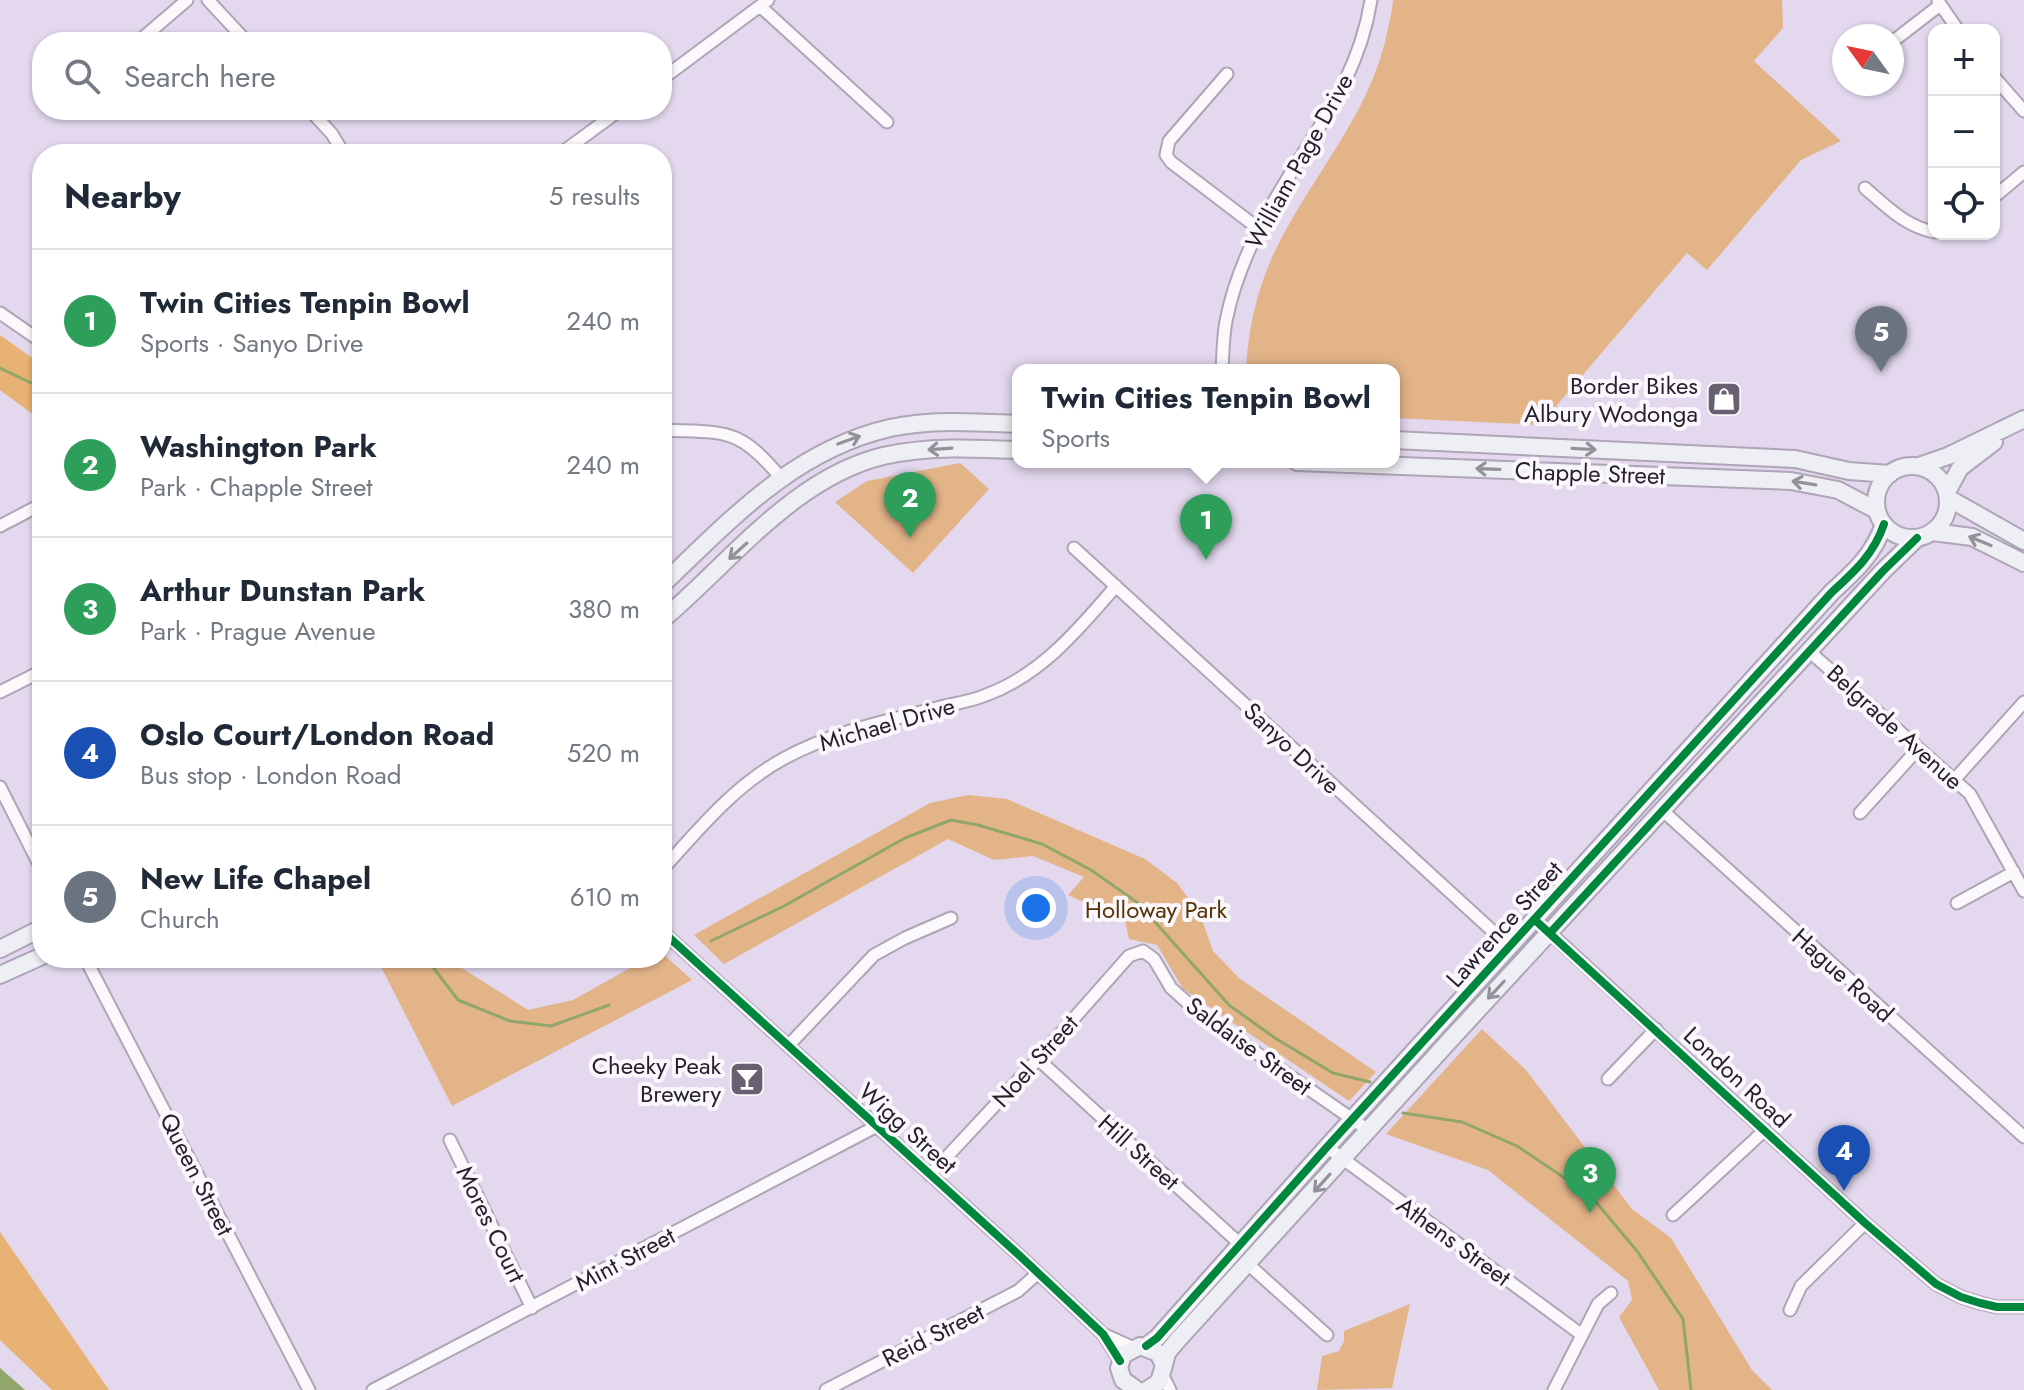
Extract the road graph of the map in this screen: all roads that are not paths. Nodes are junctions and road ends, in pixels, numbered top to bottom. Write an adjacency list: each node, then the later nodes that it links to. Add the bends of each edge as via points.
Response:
1 (187, 0): 7 (street)
2 (208, 0): 8 (street)
3 (1371, 0): 22 (street, William Page Drive, via 1343,89)
4 (764, 3): 10 (street); 16 (street)
5 (1939, 3): 6 (street); 9 (street)
6 (1954, 24)
7 (150, 32)
8 (238, 32)
9 (1904, 32)
10 (672, 72)
11 (1227, 74): 22 (street, via 1169,141 1166,155)
12 (2000, 84): 13 (street)
13 (2024, 111)
14 (319, 120): 17 (street)
15 (606, 120): 18 (street)
16 (887, 122)
17 (338, 144)
18 (574, 144)
19 (2024, 172): 21 (street)
20 (1865, 188): 23 (street, via 1903,220)
21 (2000, 192)
22 (1259, 229): 26 (street, William Page Drive, via 1226,321)
23 (1928, 231)
24 (0, 313): 25 (street)
25 (32, 335)
26 (1222, 364)
27 (2018, 423): 33 (street); 36 (street, via 1960,468)
28 (1012, 424): 35 (street, one-way to 28, via 837,445 891,428 960,421)
29 (672, 430): 35 (street, via 725,433 758,451)
30 (1400, 440): 34 (street, Chapple Street, one-way to 34, via 1795,459)
31 (1012, 450): 37 (street, one-way to 37, via 964,447 882,457)
32 (1400, 466): 39 (street, Chapple Street, one-way to 32, via 1838,490 1791,481)
33 (1919, 466): 34 (street); 36 (street, via 1938,477)
34 (1890, 474): 39 (street, via 1877,493)
35 (781, 478): 37 (street); 45 (street)
36 (1948, 495): 41 (street, via 1945,517); 42 (street)
37 (796, 499): 47 (street, one-way to 47)
38 (32, 509): 40 (street)
39 (1880, 517): 41 (street, via 1899,536); 48 (street, Lawrence Street, via 1871,553)
40 (0, 526)
41 (1925, 535): 44 (street, one-way to 41, via 1962,535); 49 (street, Lawrence Street, via 1899,554)
42 (2024, 541)
43 (1074, 548): 46 (street, Sanyo Drive)
44 (2024, 563)
45 (672, 576)
46 (1116, 586): 59 (street, Michael Drive, via 1054,654 1023,677 986,695 851,730 781,760 721,805); 68 (street, Sanyo Drive)
47 (672, 611)
48 (1792, 637): 49 (street); 64 (street, Lawrence Street)
49 (1809, 651): 53 (street, Belgrade Avenue); 56 (street, Lawrence Street)
50 (32, 676): 51 (street)
51 (0, 692)
52 (2024, 702): 54 (street)
53 (1918, 749): 54 (street, Belgrade Avenue); 57 (street)
54 (1954, 780): 60 (street, Belgrade Avenue, via 1970,794)
55 (0, 787): 58 (street)
56 (1663, 811): 66 (street, Lawrence Street); 83 (street, Hague Road)
57 (1860, 813)
58 (32, 850)
59 (672, 859)
60 (2014, 872): 61 (street, Belgrade Avenue); 62 (street)
61 (2024, 891)
62 (1957, 903)
63 (951, 918): 76 (street, via 874,955)
64 (1535, 920): 66 (street); 68 (street, Lawrence Street)
65 (32, 933): 69 (street)
66 (1550, 933): 72 (street, Lawrence Street); 75 (street, London Road)
67 (672, 940): 76 (street, Wigg Street)
68 (1510, 947): 72 (street); 79 (street, Lawrence Street)
69 (0, 949)
70 (1143, 951): 77 (street, Noel Street, via 1129,956); 79 (street, Saldaise Street, via 1171,988 1199,1013)
71 (32, 961): 74 (street)
72 (1524, 961): 81 (street, Lawrence Street, one-way to 81)
73 (90, 968): 103 (street, Queen Street)
74 (0, 975)
75 (1656, 1029): 78 (street); 82 (street, London Road)
76 (788, 1046): 80 (street, Wigg Street)
77 (1038, 1059): 87 (street, Noel Street); 90 (street, Hill Street)
78 (1608, 1079)
79 (1353, 1119): 81 (street, Saldaise Street); 85 (street, Lawrence Street)
80 (877, 1126): 87 (street, Wigg Street); 95 (street, Mint Street)
81 (1368, 1130): 86 (street, Lawrence Street)
82 (1765, 1130): 88 (street); 89 (street, London Road)
83 (2024, 1137)
84 (450, 1140): 95 (street, Mores Court)
85 (1327, 1147): 86 (street, Athens Street); 90 (street, Lawrence Street)
86 (1343, 1159): 91 (street, Lawrence Street, one-way to 91); 99 (street, Athens Street)
87 (930, 1175): 92 (street, Wigg Street)
88 (1673, 1215)
89 (1865, 1223): 94 (street, London Road, via 1948,1291 1988,1305); 96 (street, via 1801,1286)
90 (1240, 1244): 100 (street, Lawrence Street, via 1157,1338)
91 (1248, 1264): 98 (street); 102 (street, Lawrence Street, via 1167,1353)
92 (1037, 1274): 97 (street, Wigg Street); 105 (street, Reid Street, via 1018,1291)
93 (1611, 1293): 99 (street, via 1598,1304)
94 (2024, 1307)
95 (532, 1308): 104 (street, Mint Street)
96 (1790, 1310)
97 (1103, 1334): 100 (street, Wigg Street); 101 (street, Wigg Street)
98 (1327, 1335)
99 (1582, 1335): 107 (street)
100 (1140, 1347): 101 (street, via 1123,1355); 102 (street, via 1158,1353)
101 (1120, 1368): 102 (street, via 1127,1385); 106 (street)
102 (1156, 1384)
103 (309, 1390)
104 (373, 1390)
105 (826, 1390)
106 (1108, 1390)
107 (1554, 1390)

